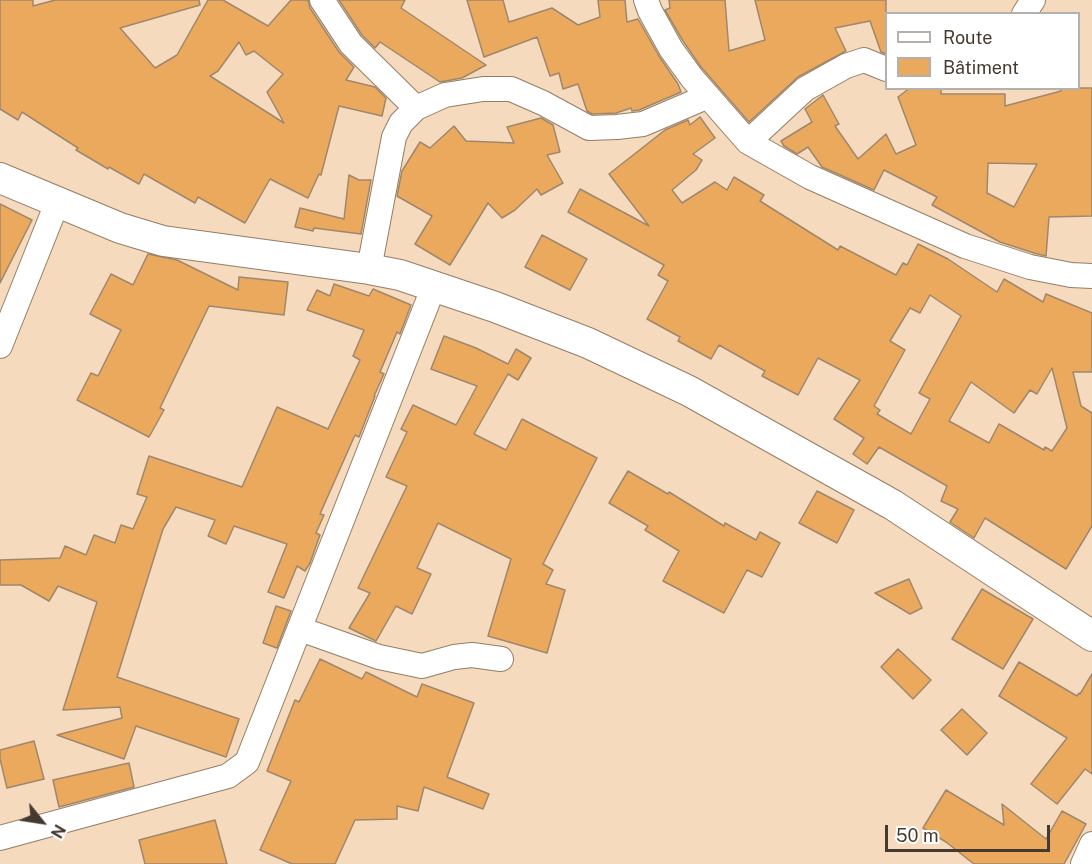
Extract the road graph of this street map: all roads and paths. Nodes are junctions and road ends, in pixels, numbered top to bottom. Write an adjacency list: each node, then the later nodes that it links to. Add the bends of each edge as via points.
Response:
1 (322, 0): 5 (street, via 351,44)
2 (646, 0): 4 (street, via 671,49)
3 (885, 69): 6 (street, via 864,60 846,66 805,89)
4 (706, 97): 5 (street, via 643,124 590,129 511,89 483,88 445,95); 6 (street)
5 (416, 108): 9 (street, via 394,137)
6 (748, 142): 10 (street, via 810,177 965,246 1030,267)
7 (0, 178): 8 (street)
8 (57, 203): 9 (street, via 163,241); 12 (street)
9 (369, 269): 11 (street)
10 (1092, 276)
11 (434, 286): 13 (street); 14 (street, via 588,343 700,396 893,505)
12 (0, 346)
13 (300, 629): 15 (street, via 380,657 422,666 472,655); 16 (street, via 247,762 228,776)
14 (1092, 636)
15 (501, 659)
16 (0, 838)
17 (1092, 844): 18 (street)
18 (1083, 864)

